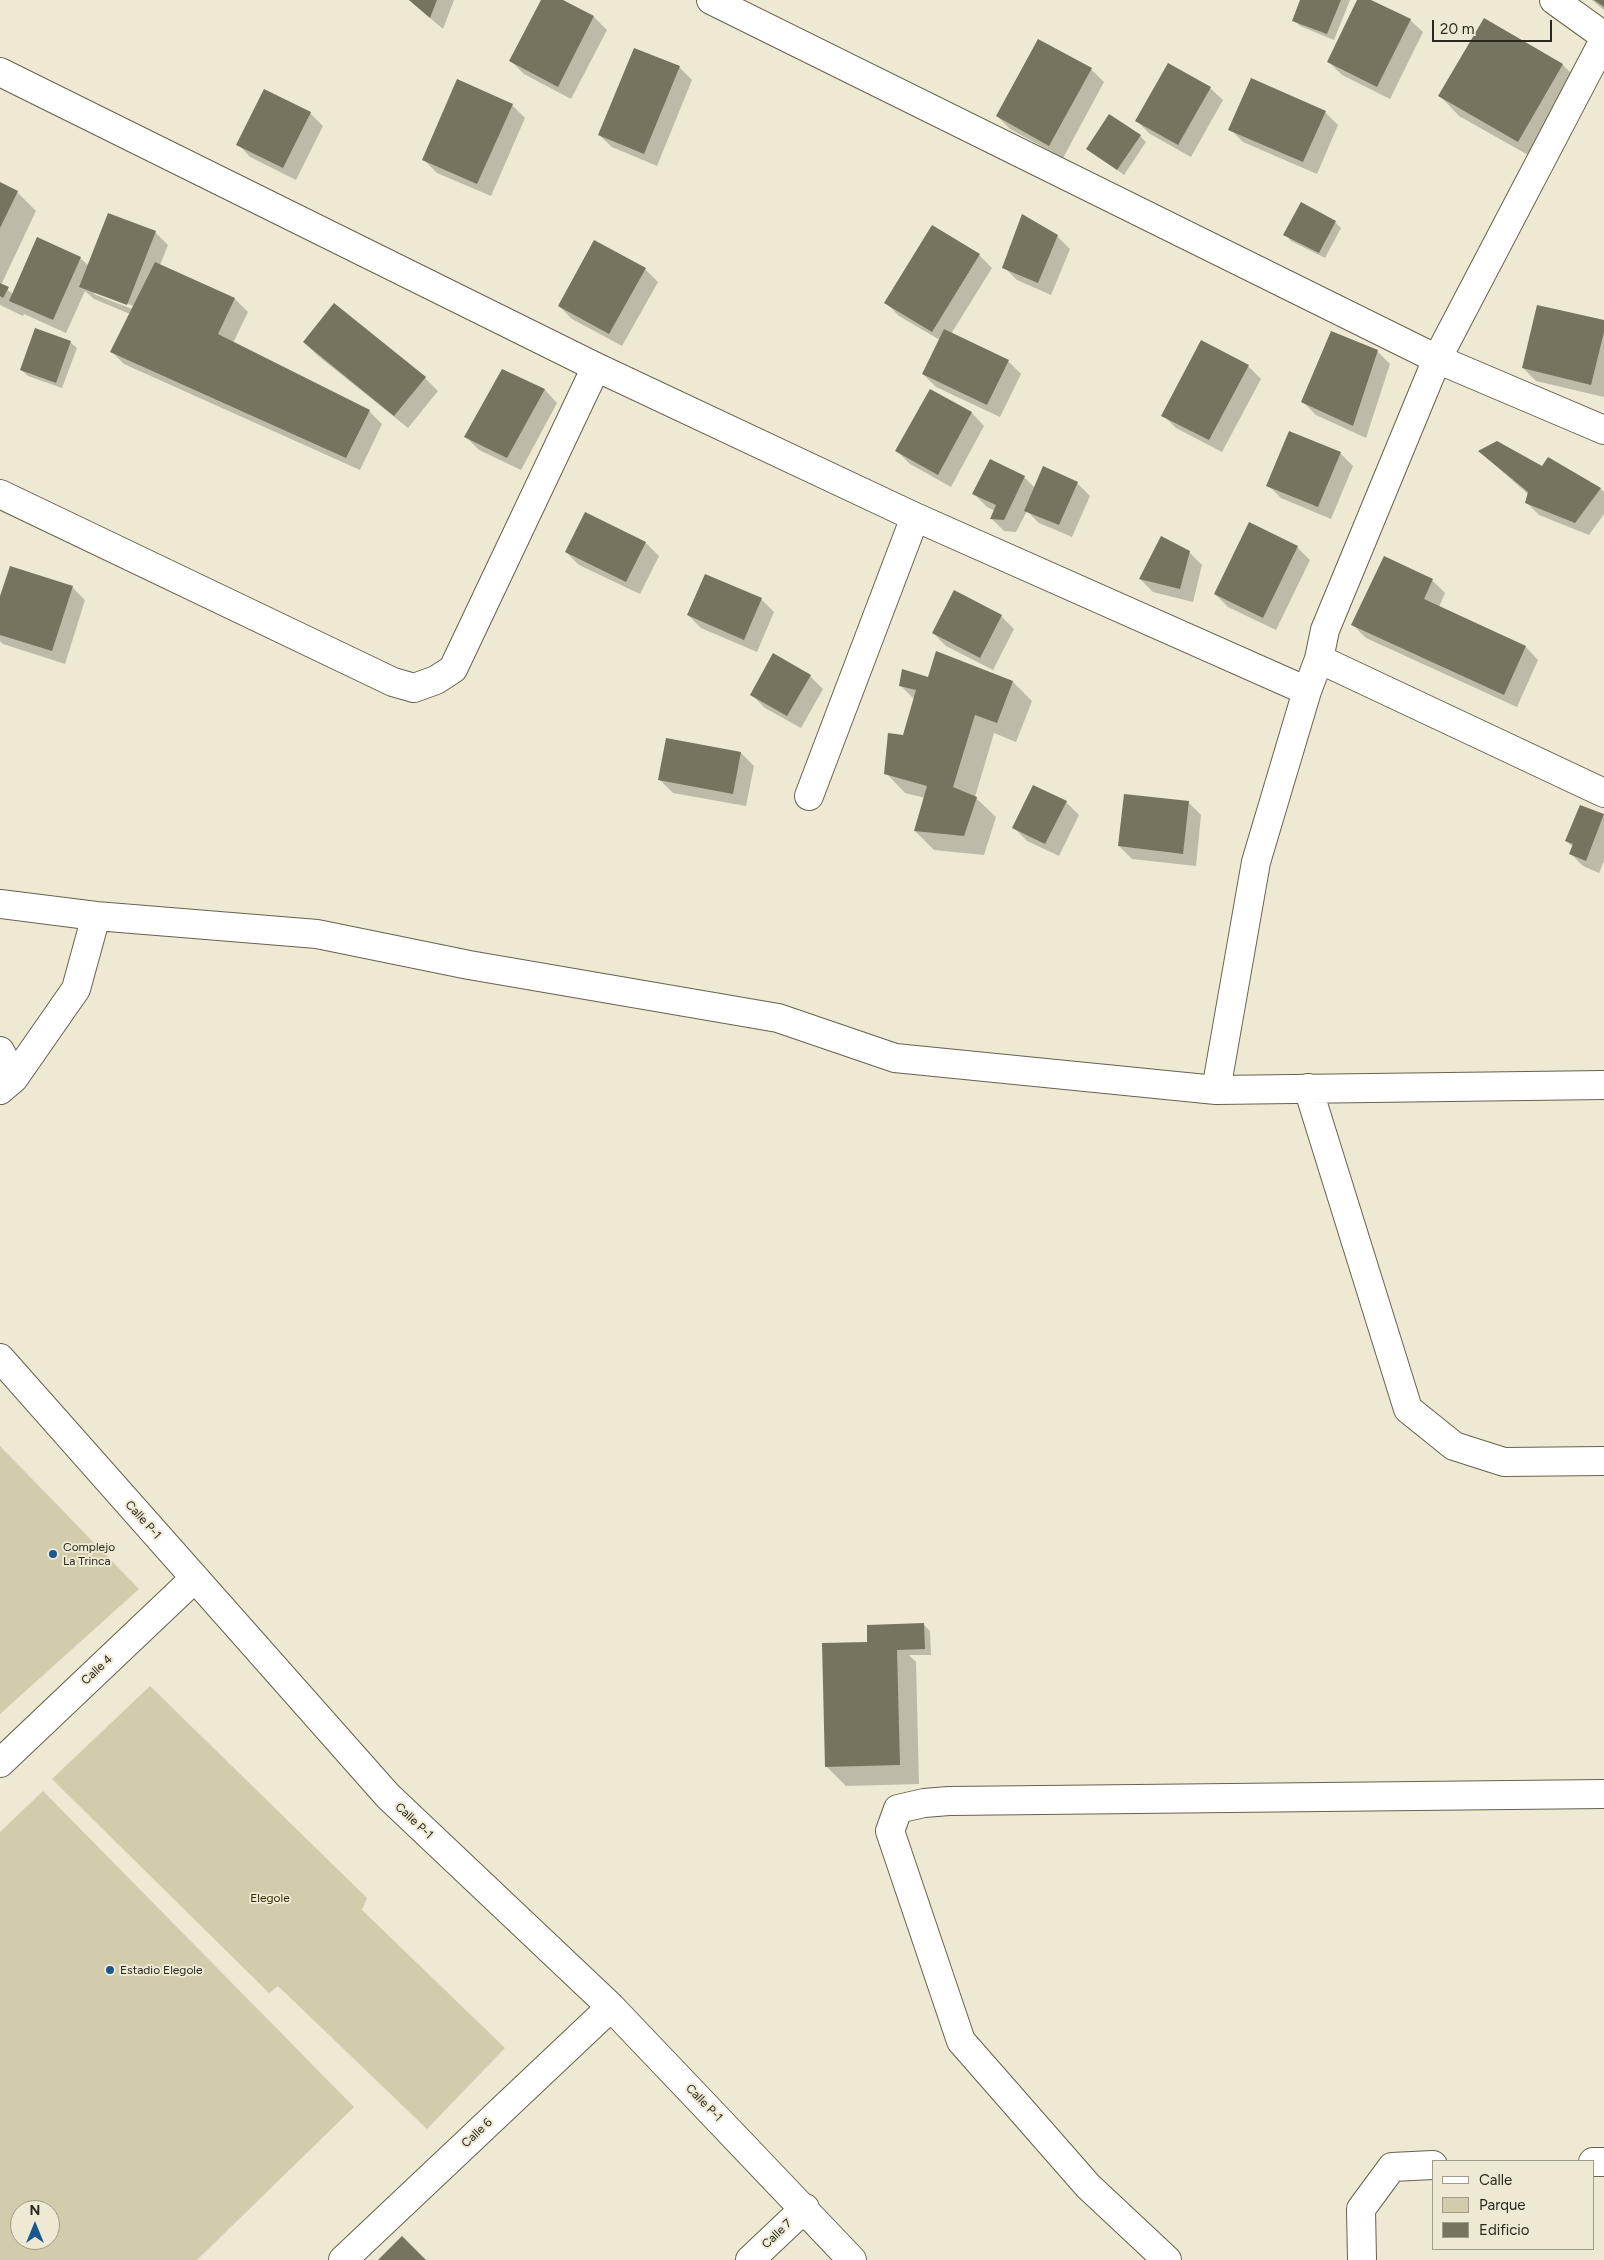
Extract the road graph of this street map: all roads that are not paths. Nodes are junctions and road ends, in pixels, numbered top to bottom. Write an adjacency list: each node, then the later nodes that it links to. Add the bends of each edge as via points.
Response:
1 (710, 0): 5 (street)
2 (1554, 0): 3 (street)
3 (1604, 38): 5 (street)
4 (0, 72): 6 (street)
5 (1437, 359): 7 (street); 10 (street, via 1325,630)
6 (596, 367): 8 (street, via 453,669 414,688 393,682); 9 (street)
7 (1604, 430)
8 (0, 494)
9 (915, 517): 11 (street); 13 (street)
10 (1319, 659): 11 (street); 12 (street)
11 (1307, 691): 20 (street, via 1256,862)
12 (1604, 793)
13 (809, 796)
14 (0, 904): 15 (street)
15 (96, 916): 17 (street, via 76,989); 20 (street, via 317,934 469,965 778,1018 895,1058)
16 (0, 1052): 17 (street)
17 (7, 1084)
18 (1604, 1084): 19 (street)
19 (1308, 1088): 20 (street); 22 (street, via 1408,1409 1454,1446 1504,1462)
20 (1216, 1090)
21 (0, 1358): 23 (street, Calle P-1)
22 (1604, 1461)
23 (195, 1578): 24 (street, Calle 4); 26 (street, Calle P-1, via 388,1796)
24 (0, 1762)
25 (1604, 1794): 32 (street, via 949,1801 898,1809 890,1831 961,2041 1088,2186)
26 (611, 2007): 28 (street, Calle P-1); 29 (street, Calle 6)
27 (1432, 2165): 33 (street, via 1392,2167 1361,2209)
28 (805, 2208): 30 (street, Calle 7); 31 (street, Calle P-1)
29 (342, 2260)
30 (750, 2260)
31 (852, 2260)
32 (1167, 2260)
33 (1362, 2260)

